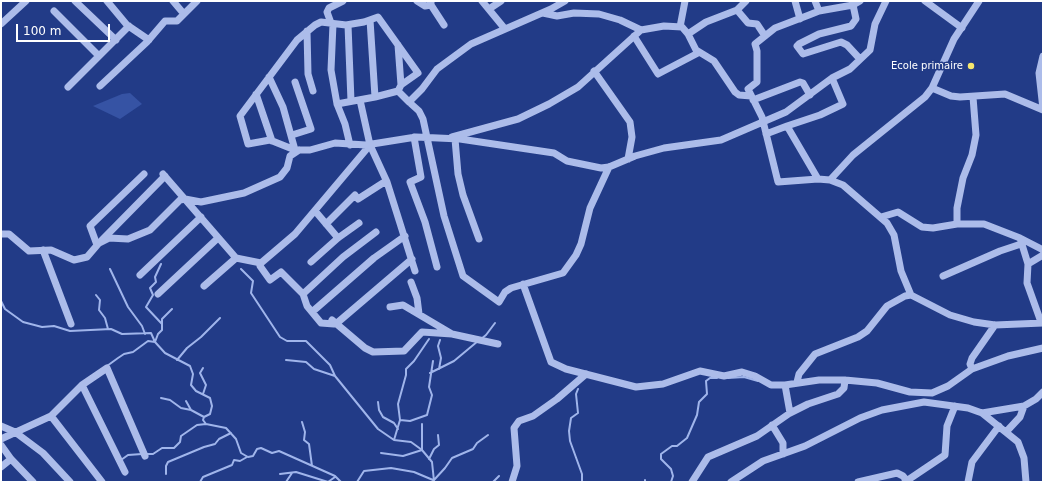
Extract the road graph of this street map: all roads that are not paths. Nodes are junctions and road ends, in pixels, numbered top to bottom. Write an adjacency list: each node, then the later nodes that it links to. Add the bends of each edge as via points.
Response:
1 (26, 1): 29 (street)
2 (75, 1): 42 (street)
3 (106, 1): 33 (street)
4 (173, 1): 26 (street)
5 (197, 1): 26 (street)
6 (343, 1): 30 (street, via 329,8)
7 (417, 1): 18 (street, via 425,6)
8 (482, 1): 21 (street)
9 (501, 1): 21 (street)
10 (565, 1): 25 (street)
11 (686, 1): 34 (street)
12 (746, 1): 22 (street)
13 (795, 1): 27 (street)
14 (815, 1): 23 (street)
15 (886, 1): 48 (street, via 875,24 870,50)
16 (925, 1): 35 (street)
17 (978, 1): 35 (street)
18 (431, 3): 32 (street)
19 (857, 3): 20 (street); 48 (street, via 856,19 851,26 819,34 797,46 804,54 841,42)
20 (840, 4): 23 (street)
21 (489, 9): 36 (street)
22 (737, 10): 39 (street, via 706,22); 41 (street, via 748,23 757,24)
23 (819, 10): 27 (street)
24 (54, 11): 46 (street)
25 (542, 13): 36 (street); 37 (street, via 557,16 574,13 599,14)
26 (184, 14): 43 (street, via 177,21 165,21)
27 (800, 19): 41 (street, via 775,28)
28 (370, 20): 31 (street); 44 (street, via 378,17); 61 (street)
29 (1, 24)
30 (332, 24): 31 (street); 38 (street, via 321,22); 66 (street, via 331,70)
31 (348, 24): 64 (street)
32 (444, 24)
33 (129, 26): 42 (street); 43 (street)
34 (680, 27): 37 (street, via 664,26); 39 (street)
35 (962, 28): 56 (street, via 944,58)
36 (505, 29): 65 (street, via 476,41 437,69)
37 (641, 30): 40 (street)
38 (307, 31): 50 (street); 57 (street, via 308,74)
39 (688, 34): 45 (street)
40 (634, 36): 45 (street, via 658,74); 49 (street)
41 (766, 36): 62 (street, via 755,44 757,82 748,88)
42 (116, 40): 46 (street)
43 (149, 40): 53 (street)
44 (398, 44): 55 (street); 55 (street, via 418,73)
45 (698, 52): 62 (street, via 714,61 735,92)
46 (99, 56): 54 (street)
47 (1043, 56): 67 (street, via 1039,73)
48 (860, 59): 51 (street, via 850,69)
49 (594, 71): 74 (street, via 578,87 530,114); 80 (street, via 630,122 632,136)
50 (269, 77): 58 (street); 71 (street)
51 (832, 78): 59 (street); 69 (street, via 843,104)
52 (295, 82): 71 (street, via 311,129)
53 (100, 86)
54 (68, 88)
55 (400, 88): 61 (street); 65 (street)
56 (932, 88): 60 (street, via 951,96); 85 (street, via 925,97 852,155)
57 (313, 91)
58 (256, 94): 76 (street); 76 (street, via 240,116 248,144)
59 (810, 95): 62 (street, via 800,82); 68 (street, via 786,112)
60 (973, 96): 67 (street, via 1005,94); 92 (street, via 976,135 963,178 957,208)
61 (376, 97): 63 (street)
62 (752, 98): 68 (street)
63 (360, 100): 64 (street); 78 (street)
64 (350, 101): 66 (street)
65 (409, 102): 72 (street, via 423,119)
66 (337, 104): 77 (street)
67 (1043, 109)
68 (764, 122): 70 (street); 80 (street, via 721,140 674,146)
69 (787, 126): 70 (street); 83 (street)
70 (766, 134): 83 (street, via 778,182)
71 (292, 135): 79 (street)
72 (426, 137): 73 (street); 74 (street); 114 (street, via 444,216 463,276 496,302 500,301 505,292)
73 (414, 138): 78 (street); 109 (street, via 421,177 410,182 425,222)
74 (444, 139): 75 (street)
75 (455, 139): 81 (street, via 554,153 567,161 601,168); 98 (street, via 463,195)
76 (272, 141): 79 (street)
77 (350, 145): 78 (street); 79 (street, via 335,143 310,150)
78 (370, 145): 84 (street); 87 (street)
79 (297, 150): 86 (street, via 290,156 287,168 280,177 244,193 200,202)
80 (628, 159): 81 (street)
81 (609, 166): 114 (street, via 590,208 581,244 563,273)
82 (144, 174): 100 (street, via 90,226)
83 (818, 179): 85 (street)
84 (386, 180): 91 (street, via 358,199 355,195); 95 (street)
85 (830, 180): 89 (street, via 843,185)
86 (185, 199): 88 (street); 100 (street, via 180,200 150,230 128,239 109,238); 100 (street, via 164,175)
87 (316, 212): 91 (street); 107 (street)
88 (201, 217): 96 (street); 111 (street)
89 (881, 217): 92 (street, via 898,212 922,227); 118 (street, via 894,235 901,271)
90 (359, 223): 97 (street)
91 (326, 224): 97 (street)
92 (957, 224): 99 (street, via 984,224)
93 (376, 232): 117 (street, via 343,256)
94 (1, 234): 101 (street, via 9,234 29,251)
95 (405, 236): 105 (street); 120 (street, via 374,258)
96 (218, 238): 104 (street); 116 (street)
97 (338, 238): 106 (street)
98 (479, 239)
99 (1021, 241): 102 (street); 108 (street); 112 (street)
100 (98, 244): 101 (street, via 86,257 74,260 51,250)
101 (43, 250): 124 (street)
102 (1043, 250)
103 (1043, 255): 108 (street)
104 (236, 258): 107 (street); 115 (street)
105 (412, 258): 110 (street); 122 (street)
106 (311, 262)
107 (261, 263): 117 (street, via 260,266 270,280 281,272)
108 (1028, 264): 123 (street, via 1028,283)
109 (437, 267)
110 (415, 271)
111 (140, 275)
112 (943, 276)
113 (411, 282): 121 (street)
114 (523, 284): 130 (street, via 551,362)
115 (204, 286)
116 (158, 294)
117 (303, 294): 120 (street)
118 (911, 295): 125 (street, via 950,315); 132 (street, via 887,306 867,332 816,354 799,374)
119 (390, 307): 121 (street, via 403,305)
120 (312, 312): 122 (street, via 321,323)
121 (419, 314): 126 (street)
122 (334, 322): 126 (street, via 373,352 404,351 422,332)
123 (1042, 322): 125 (street)
124 (71, 324)
125 (995, 325): 129 (street, via 972,358)
126 (452, 334): 127 (street)
127 (498, 344)
128 (1043, 348): 129 (street, via 1008,356)
129 (972, 369): 136 (street, via 948,386 932,393)
130 (586, 374): 134 (street, via 642,388 700,372 724,376 742,372 768,384); 160 (street, via 557,399 533,416 520,421 514,428 517,466)
131 (845, 380): 132 (street); 136 (street, via 877,383); 140 (street, via 844,388 838,394)
132 (797, 382): 134 (street)
133 (82, 385): 142 (street); 151 (street, via 106,368); 154 (street)
134 (785, 385): 140 (street)
135 (1043, 392): 139 (street)
136 (921, 394): 137 (street)
137 (918, 402): 138 (street); 150 (street, via 860,418 805,446)
138 (955, 406): 141 (street); 156 (street, via 947,426 945,455)
139 (1024, 406): 141 (street); 147 (street, via 1020,417)
140 (790, 412): 143 (street)
141 (982, 413): 145 (street)
142 (51, 416): 146 (street); 159 (street)
143 (772, 425): 150 (street, via 783,443); 161 (street, via 757,436 708,457)
144 (1, 426): 146 (street)
145 (999, 426): 147 (street); 164 (street, via 972,462)
146 (15, 432): 148 (street); 158 (street, via 43,453)
147 (1006, 432): 165 (street, via 1018,442 1021,449)
148 (1, 439)
149 (1, 445): 152 (street)
150 (782, 454): 162 (street, via 763,461)
151 (146, 456)
152 (11, 459): 153 (street); 157 (street)
153 (1, 467)
154 (125, 472)
155 (886, 479): 156 (street, via 897,473); 163 (street)
156 (908, 481)
157 (33, 482)
158 (70, 482)
159 (102, 482)
160 (512, 482)
161 (692, 482)
162 (732, 482)
163 (858, 482)
164 (968, 482)
165 (1026, 482)

